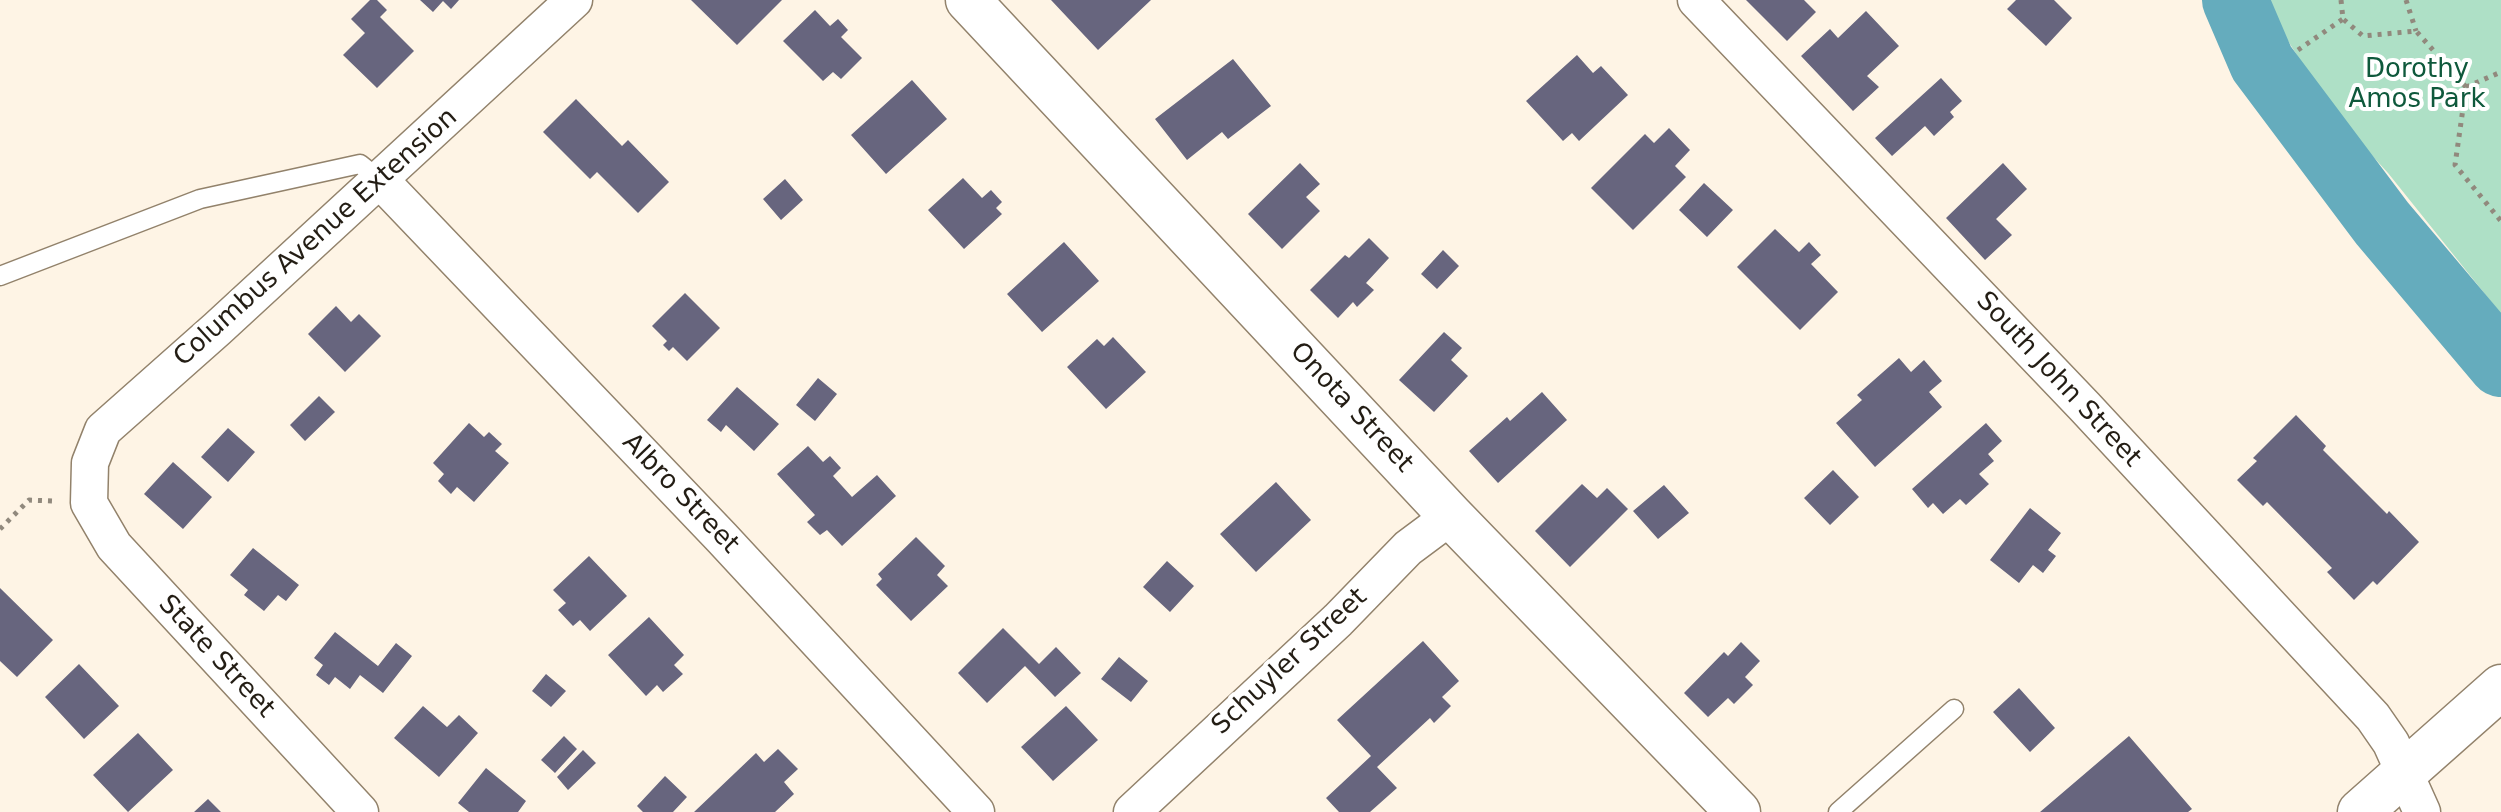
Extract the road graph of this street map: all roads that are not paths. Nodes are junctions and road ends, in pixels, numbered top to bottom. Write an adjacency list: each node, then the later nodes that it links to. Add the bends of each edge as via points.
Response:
1 (574, 0): 4 (street, Columbus Avenue Extension)
2 (968, 0): 7 (street, Onota Street)
3 (1696, 0): 10 (street, South John Street, via 2363,706 2386,734)
4 (380, 180): 5 (lane, via 360,164 200,199); 6 (street, Columbus Avenue Extension, via 103,430 90,463); 12 (street, Albro Street)
5 (0, 276)
6 (89, 497): 11 (street, State Street, via 114,546)
7 (1451, 516): 13 (street, Schuyler Street, via 1408,548); 14 (street, Onota Street)
8 (2501, 687): 10 (street)
9 (1954, 709): 15 (lane)
10 (2404, 773): 16 (street); 17 (street, South John Street)
11 (360, 812)
12 (976, 812)
13 (1132, 812)
14 (1738, 812)
15 (1838, 812)
16 (2360, 812)
17 (2422, 812)

